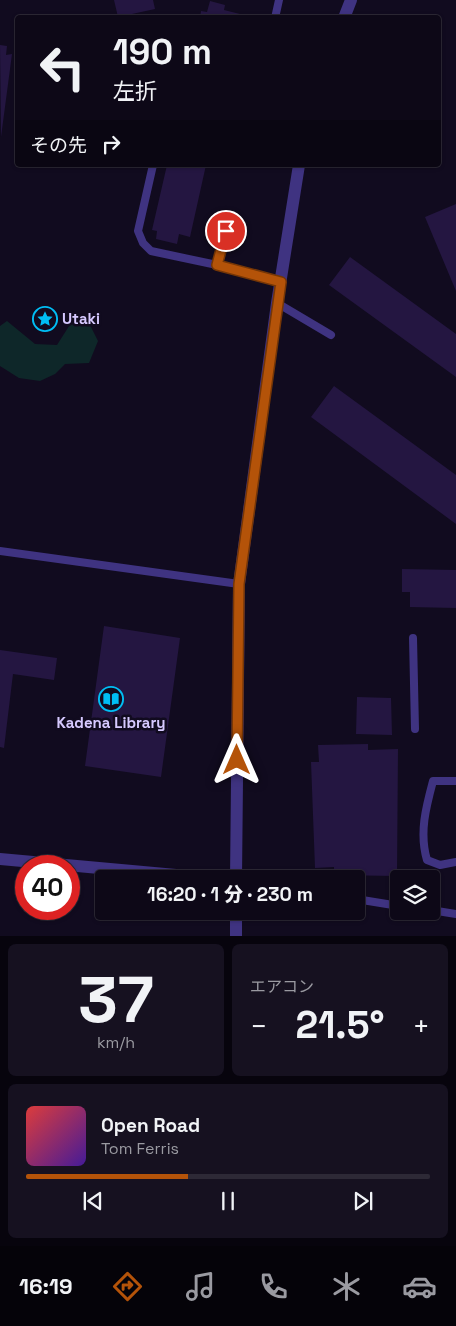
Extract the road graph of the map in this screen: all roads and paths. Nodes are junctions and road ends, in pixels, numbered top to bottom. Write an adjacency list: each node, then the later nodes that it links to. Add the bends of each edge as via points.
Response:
1 (279, 0): 3 (lane)
2 (352, 0): 4 (street)
3 (276, 15)
4 (345, 15)
5 (153, 167): 8 (lane, via 138,231 143,243 152,251)
6 (299, 167): 9 (street)
7 (226, 231): 8 (lane)
8 (217, 265): 9 (lane)
9 (281, 282): 10 (street)
10 (278, 302): 11 (lane); 13 (street)
11 (331, 335)
12 (0, 551): 13 (lane)
13 (239, 584): 20 (street)
14 (413, 638): 15 (lane)
15 (415, 729)
16 (456, 781): 18 (lane, via 433,781 423,832 427,860 440,865)
17 (0, 859): 19 (street)
18 (456, 862)
19 (121, 870)
20 (236, 870)
21 (365, 901): 22 (lane)
22 (390, 905)
23 (440, 911): 24 (lane)
24 (456, 914)
25 (236, 920): 26 (street)
26 (236, 936)

